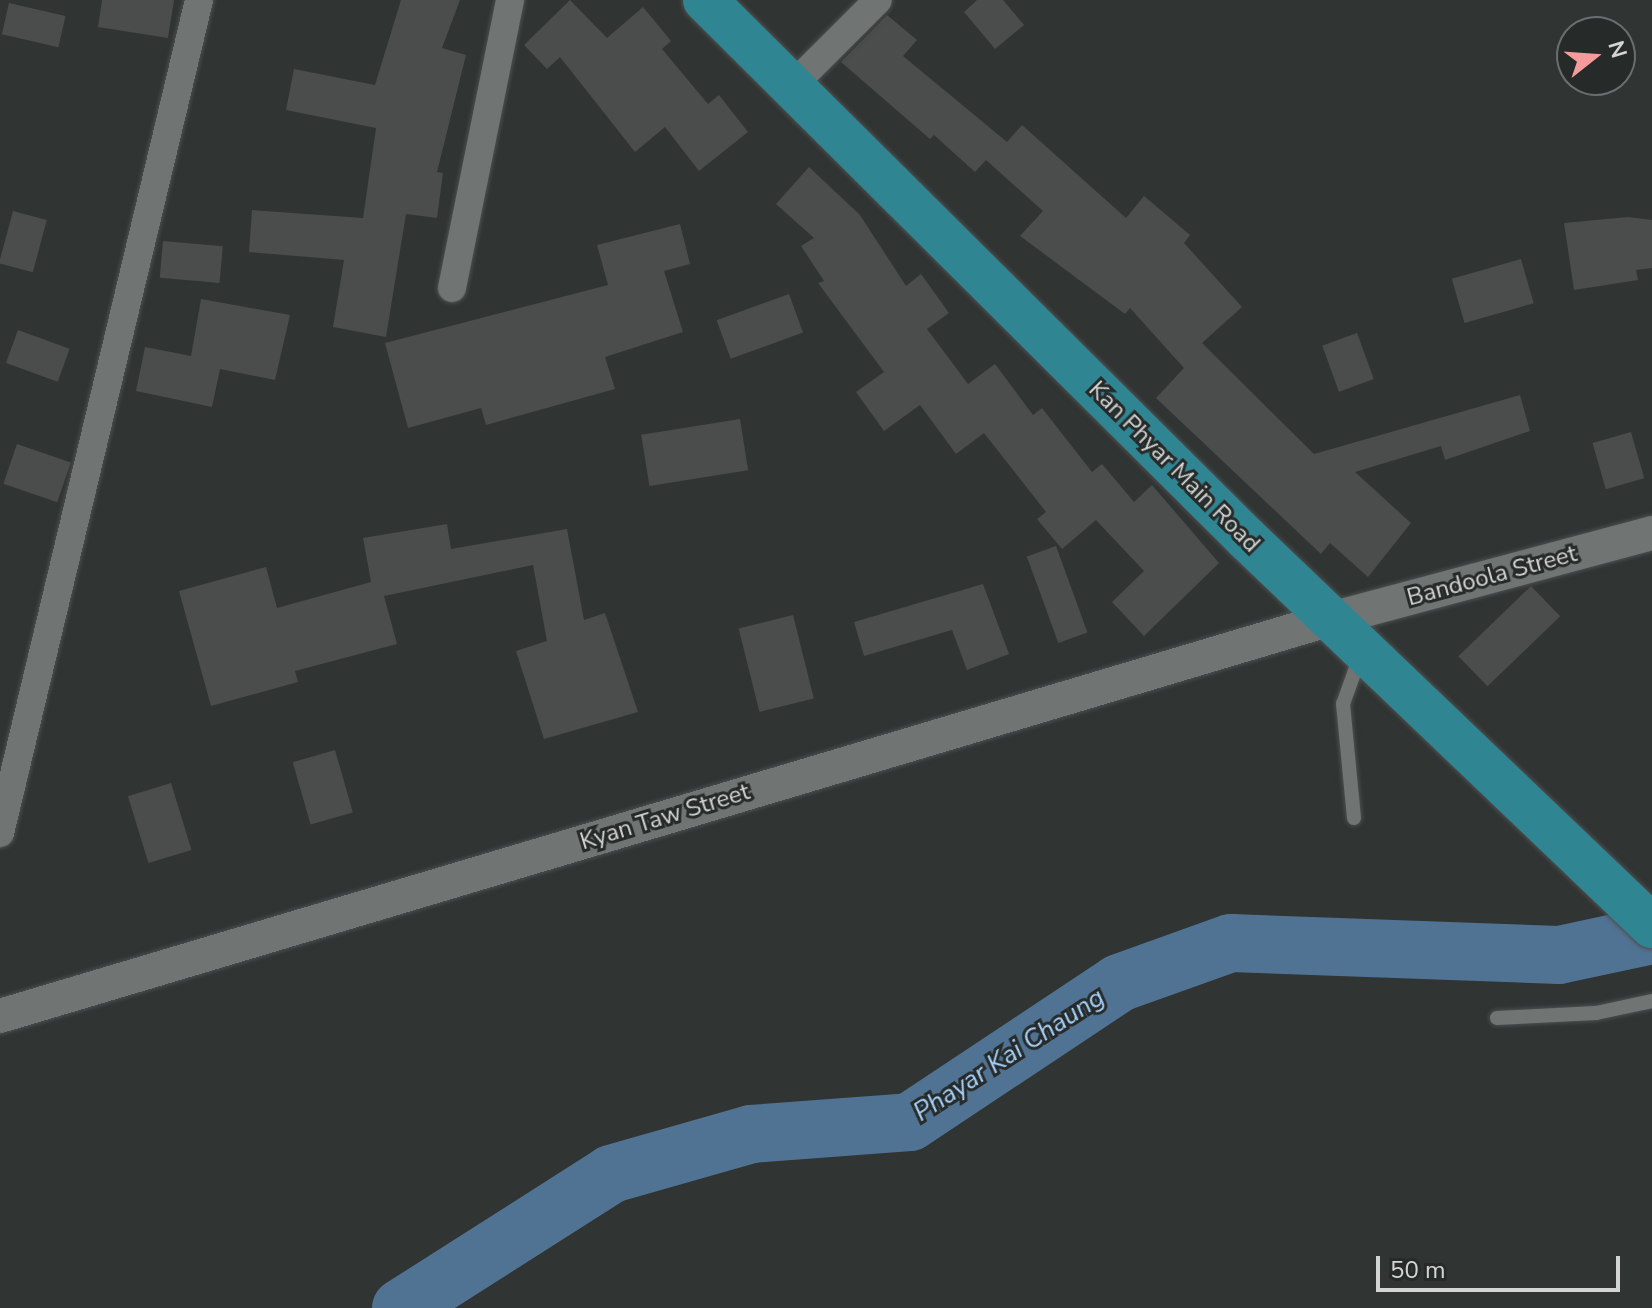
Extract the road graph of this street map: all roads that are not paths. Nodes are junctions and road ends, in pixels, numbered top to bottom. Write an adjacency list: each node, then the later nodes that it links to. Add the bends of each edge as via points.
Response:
1 (199, 0): 11 (street)
2 (510, 0): 6 (street)
3 (705, 0): 5 (main road, Kan Phyar Main Road)
4 (878, 0): 5 (street)
5 (790, 88): 8 (main road, Kan Phyar Main Road)
6 (452, 288)
7 (1652, 533): 8 (street, Bandoola Street)
8 (1331, 619): 9 (main road, Kan Phyar Main Road); 14 (street, Kyan Taw Street)
9 (1363, 650): 10 (lane, via 1343,704); 12 (main road, Kan Phyar Main Road)
10 (1354, 818)
11 (0, 833)
12 (1652, 926)
13 (1652, 1001): 15 (lane, via 1596,1013)
14 (0, 1016)
15 (1497, 1018)

